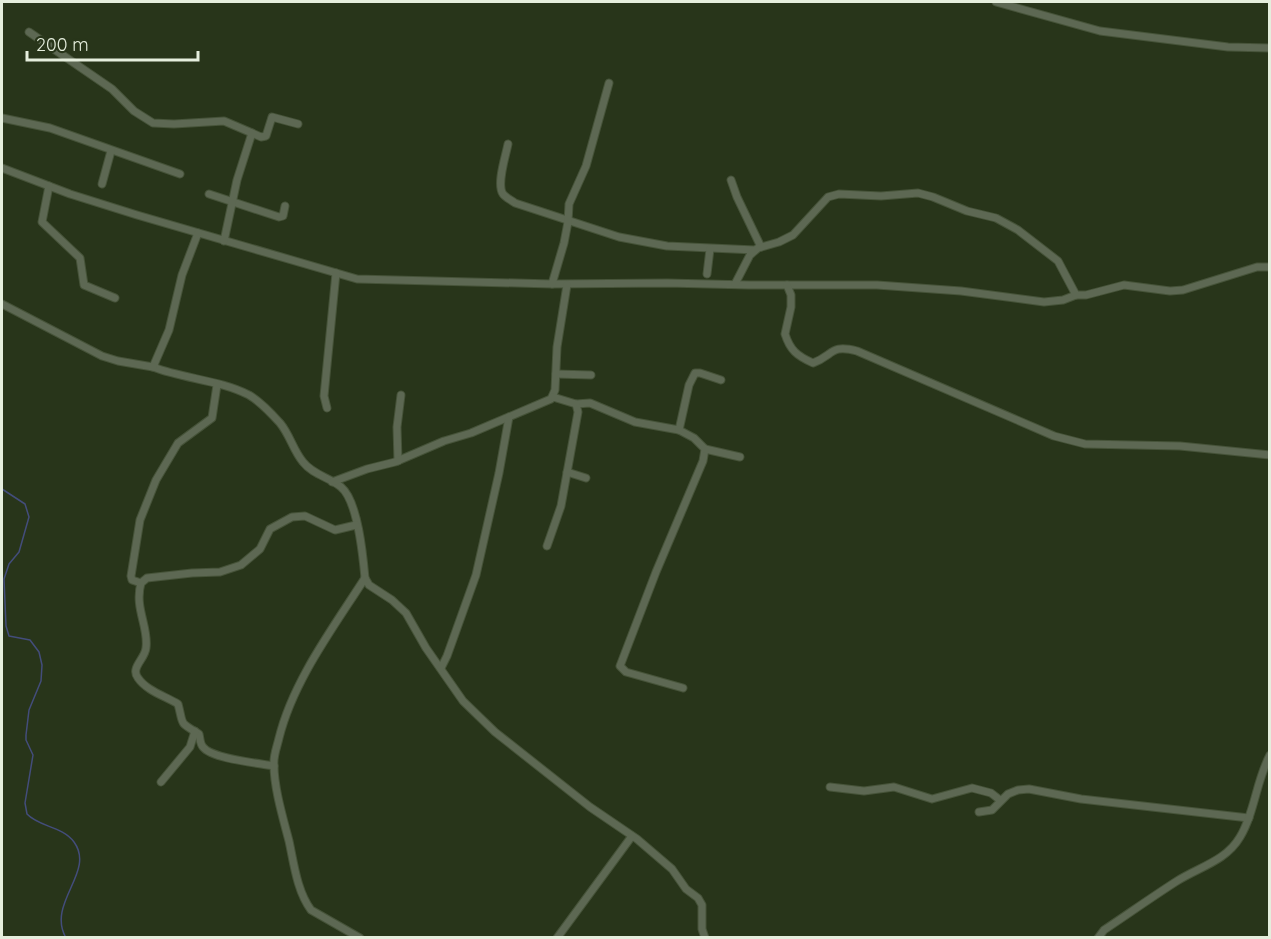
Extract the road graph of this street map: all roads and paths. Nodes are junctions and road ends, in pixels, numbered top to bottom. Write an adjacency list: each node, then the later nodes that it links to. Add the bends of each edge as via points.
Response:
1 (996, 2): 2 (street)
2 (1024, 5): 4 (street, via 1100,31 1228,47)
3 (29, 32): 8 (street, via 112,89 153,123 224,121)
4 (1269, 48)
5 (609, 83): 19 (street, via 586,166 569,204)
6 (2, 118): 10 (street, via 40,125)
7 (298, 124): 8 (street, via 272,117 266,136)
8 (252, 134): 17 (street)
9 (508, 144): 19 (street, via 501,176 503,194 515,203)
10 (111, 151): 12 (street); 14 (street)
11 (2, 168): 15 (street)
12 (180, 174)
13 (731, 180): 23 (street)
14 (102, 184)
15 (49, 186): 20 (street); 32 (street, via 42,222 80,258 84,285)
16 (209, 194): 17 (street)
17 (234, 201): 18 (street, via 279,217 283,216); 21 (street)
18 (285, 206)
19 (568, 222): 22 (street, via 619,237); 27 (street)
20 (198, 233): 21 (street); 34 (street, via 182,275 170,330)
21 (224, 241): 25 (street)
22 (710, 249): 23 (street); 26 (street)
23 (758, 249): 28 (street, via 746,259); 31 (street, via 793,235 823,200 833,195 924,194 996,218 1018,230 1058,261)
24 (1269, 267): 31 (street, via 1257,267 1183,290 1124,285)
25 (336, 273): 27 (street, via 357,279); 42 (street, via 324,396)
26 (707, 274)
27 (552, 284): 29 (street)
28 (735, 284): 29 (street); 30 (street)
29 (567, 285): 35 (street)
30 (787, 285): 31 (street, via 877,285 1044,302); 46 (street, via 791,300 786,339 794,352 813,363 835,349 857,351 1054,436 1085,444 1180,446)
31 (1076, 295)
32 (115, 298)
33 (2, 304): 34 (street, via 102,356)
34 (153, 367): 38 (street)
35 (556, 374): 36 (street); 40 (street)
36 (591, 375)
37 (721, 380): 44 (street, via 695,373)
38 (217, 385): 51 (street, via 260,402 290,436 302,461); 55 (street, via 212,418 176,447 142,513 130,576)
39 (401, 395): 48 (street)
40 (553, 397): 41 (street); 43 (street)
41 (576, 404): 44 (street, via 590,403 635,422); 49 (street, via 578,412)
42 (327, 408)
43 (509, 417): 48 (street); 56 (street, via 477,575)
44 (679, 430): 45 (street)
45 (705, 449): 47 (street); 57 (street, via 620,664 624,671)
46 (1269, 456)
47 (740, 457)
48 (398, 460): 51 (street)
49 (567, 472): 50 (street); 53 (street, via 561,506)
50 (586, 478)
51 (332, 482): 52 (street, via 348,497)
52 (356, 525): 54 (street); 55 (street, via 335,530 305,516 292,517 270,529 260,549 241,565 220,572 147,578)
53 (547, 546)
54 (365, 578): 56 (street, via 406,613); 60 (street, via 289,703)
55 (141, 583): 58 (street, via 139,604 147,647 135,670 136,676 144,685 178,704 185,727)
56 (441, 668): 66 (street, via 463,701 495,732)
57 (683, 687)
58 (195, 731): 60 (street, via 202,746 211,753); 61 (street, via 190,747)
59 (1269, 755): 65 (street)
60 (274, 766): 67 (street, via 298,883 306,903 311,910)
61 (161, 782)
62 (830, 787): 63 (street, via 864,791 894,787 932,799 972,788)
63 (1000, 800): 64 (street, via 992,810); 65 (street, via 1029,789 1081,799)
64 (979, 812)
65 (1249, 818): 70 (street, via 1240,838 1224,856 1179,880 1104,930)
66 (632, 836): 68 (street); 69 (street, via 672,869 686,889 700,900)
67 (360, 938)
68 (557, 938)
69 (705, 938)
70 (1098, 938)

